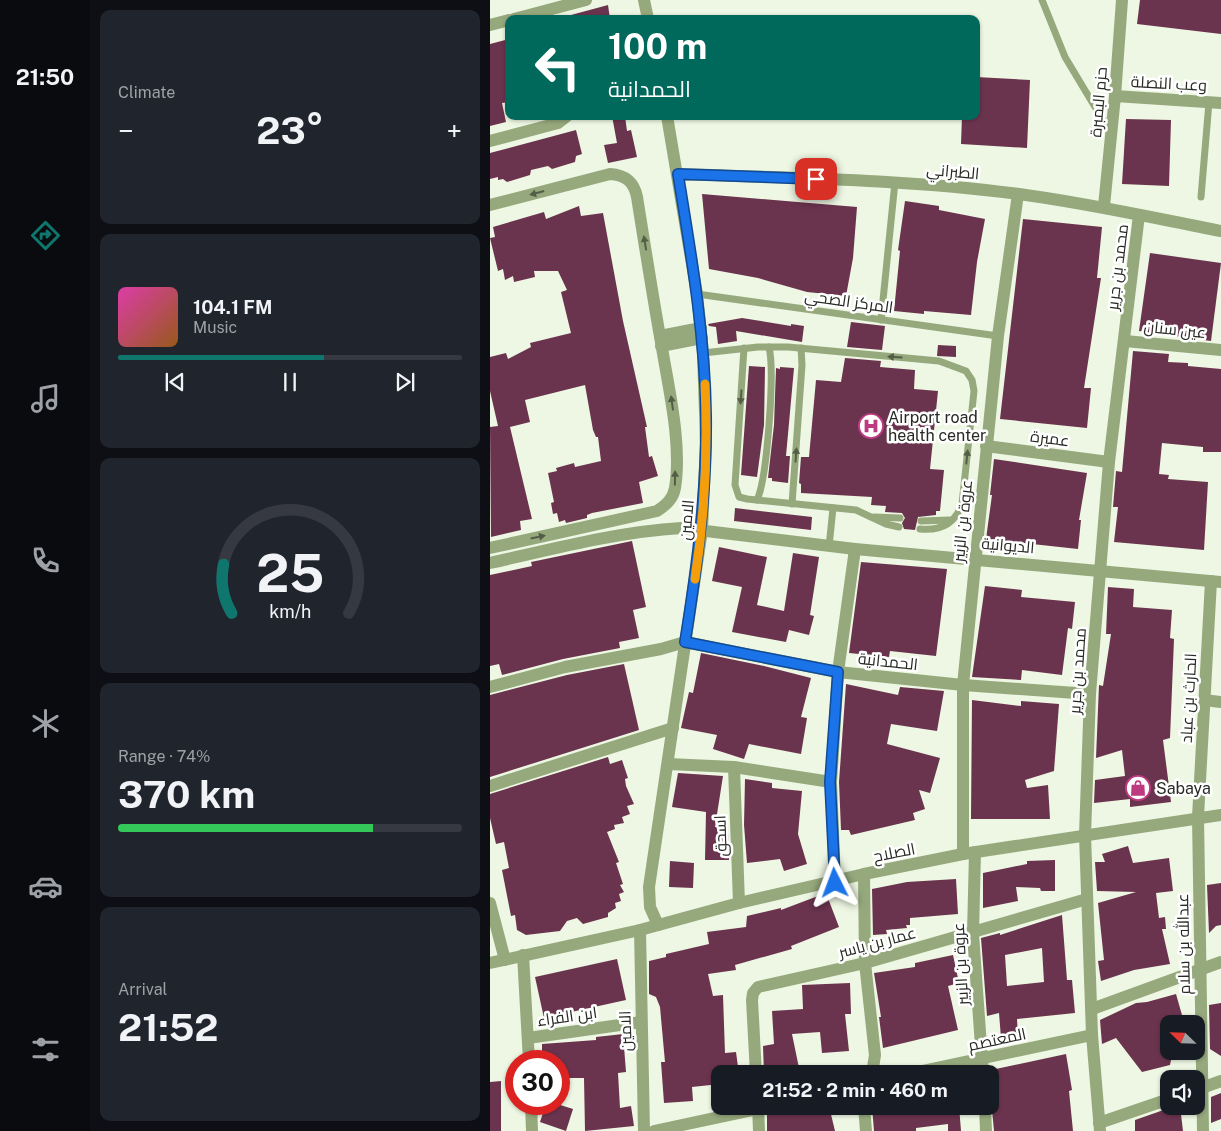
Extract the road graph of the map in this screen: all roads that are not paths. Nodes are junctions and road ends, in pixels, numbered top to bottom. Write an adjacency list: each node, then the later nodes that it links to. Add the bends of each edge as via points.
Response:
1 (586, 0): 5 (street)
2 (644, 0): 7 (street)
3 (1042, 0): 14 (lane, via 1065,57)
4 (1122, 0): 10 (street, حزم البمبرة)
5 (550, 9): 6 (street)
6 (528, 15)
7 (647, 15)
8 (505, 21): 9 (street)
9 (490, 25)
10 (1115, 96): 11 (street, وعب النصلة); 14 (street, حزم البمبرة)
11 (1215, 102): 19 (lane)
12 (562, 120): 15 (street)
13 (668, 120): 16 (street, الامين)
14 (1111, 134): 21 (street, حزم البمبرة)
15 (490, 141)
16 (678, 174): 17 (street, الطبراني); 24 (street, الامين)
17 (895, 182): 18 (street, الطبراني); 25 (lane)
18 (1018, 194): 21 (street, الطبراني); 27 (street, عروة بن الزبير)
19 (1201, 197)
20 (490, 205): 28 (street, one-way to 20, via 637,197 626,177 610,174)
21 (1104, 206): 22 (street, الطبراني)
22 (1139, 215): 23 (street, الطبراني); 29 (street, محمد بن جرير)
23 (1221, 231)
24 (697, 294): 25 (lane, المركز الصحي); 26 (street, الامين)
25 (881, 320): 27 (lane, المركز الصحي)
26 (701, 333): 28 (street); 34 (street, الامين)
27 (998, 336): 35 (street, عروة بن الزبير)
28 (660, 341): 48 (street, one-way to 28, via 650,513 669,501 675,487 675,432)
29 (1125, 341): 33 (street, عين سنان); 36 (street, محمد بن جرير)
30 (770, 347): 31 (lane); 32 (lane); 37 (lane, via 772,368 763,480)
31 (744, 348): 34 (lane); 37 (lane, one-way to 37, via 735,489 743,499)
32 (801, 348): 38 (lane, one-way to 32); 42 (lane, one-way to 32, via 962,504 974,391 970,375 954,365 939,361)
33 (1221, 350)
34 (703, 353): 46 (street, الامين, via 706,443)
35 (986, 446): 36 (street, عميرة); 50 (street, عروة بن الزبير)
36 (1109, 462): 52 (street, محمد بن جرير)
37 (757, 500): 38 (lane)
38 (792, 504): 39 (lane)
39 (832, 508): 40 (lane, via 856,510); 47 (lane)
40 (874, 517): 41 (lane); 44 (lane)
41 (900, 518)
42 (953, 520): 43 (lane); 45 (lane, via 939,529)
43 (921, 521)
44 (899, 527)
45 (920, 529)
46 (702, 530): 47 (street, الديوانية); 51 (street, الديوانية, via 652,530); 54 (street, الامين)
47 (829, 546): 49 (street, الديوانية)
48 (490, 548)
49 (855, 549): 50 (street, الديوانية); 55 (street)
50 (974, 558): 52 (street, الديوانية); 56 (street, عروة بن الزبير)
51 (490, 563)
52 (1100, 570): 53 (street, الديوانية); 58 (street, محمد بن جرير)
53 (1216, 581): 59 (street, الحارث بن عباد)
54 (685, 642): 55 (street, الحمدانية); 57 (street); 61 (street, الامين)
55 (838, 672): 56 (street, الحمدانية); 64 (street)
56 (963, 685): 58 (street, الحمدانية); 69 (street, عروة بن الزبير)
57 (490, 687)
58 (1090, 694): 68 (street, محمد بن جرير)
59 (1204, 700): 60 (street); 67 (street, الحارث بن عباد)
60 (1221, 702)
61 (673, 728): 62 (street, الامين); 65 (street)
62 (668, 764): 63 (street); 75 (street, الامين, via 649,887 650,907)
63 (734, 767): 64 (street); 74 (street, اسحق)
64 (830, 782): 71 (street)
65 (490, 786)
66 (1221, 815): 67 (street, الصلاح)
67 (1198, 817): 68 (street, الصلاح); 83 (street, عبدالله بن سلام)
68 (1086, 835): 69 (street, الصلاح); 72 (street, محمد بن جرير)
69 (969, 853): 70 (street, الصلاح); 77 (street, عروة بن الزبير)
70 (864, 874): 71 (street, الصلاح); 82 (street)
71 (835, 883): 74 (street, الصلاح)
72 (1087, 899): 77 (street, عمار بن ياسر); 84 (street, محمد بن جرير)
73 (490, 903): 79 (street)
74 (739, 903): 75 (street, الصلاح)
75 (658, 925): 76 (street, الصلاح)
76 (640, 930): 78 (street, الصلاح); 85 (street, الامين)
77 (972, 934): 82 (street, عمار بن ياسر); 89 (street, عروة بن الزبير)
78 (523, 955): 79 (street, الصلاح); 87 (street, ابن الفراء)
79 (505, 960): 81 (street, الصلاح)
80 (1221, 962): 83 (street)
81 (490, 963)
82 (865, 964): 90 (street, عمار بن ياسر, via 758,987 752,1000); 91 (street)
83 (1200, 970): 84 (street); 94 (street, عبدالله بن سلام)
84 (1092, 1009): 86 (street, محمد بن جرير)
85 (641, 1022): 87 (street, ابن الفراء); 106 (street, الامين)
86 (1092, 1035): 89 (street, المعتصم); 104 (street, محمد بن جرير)
87 (528, 1038): 88 (street, ابن الفراء)
88 (529, 1050)
89 (982, 1059): 92 (street, المعتصم); 93 (street, عروة بن الزبير)
90 (756, 1065)
91 (873, 1065)
92 (952, 1065)
93 (982, 1065)
94 (1198, 1070)
95 (1221, 1081): 96 (street)
96 (1205, 1087)
97 (1160, 1103): 104 (street)
98 (531, 1115): 105 (street)
99 (726, 1115): 107 (street)
100 (761, 1115): 108 (street)
101 (865, 1115): 109 (street)
102 (985, 1115): 110 (street)
103 (1201, 1115): 111 (street, عبدالله بن سلام)
104 (1099, 1127)
105 (532, 1131)
106 (644, 1131)
107 (654, 1131)
108 (759, 1131)
109 (866, 1131)
110 (986, 1131)
111 (1203, 1131)

